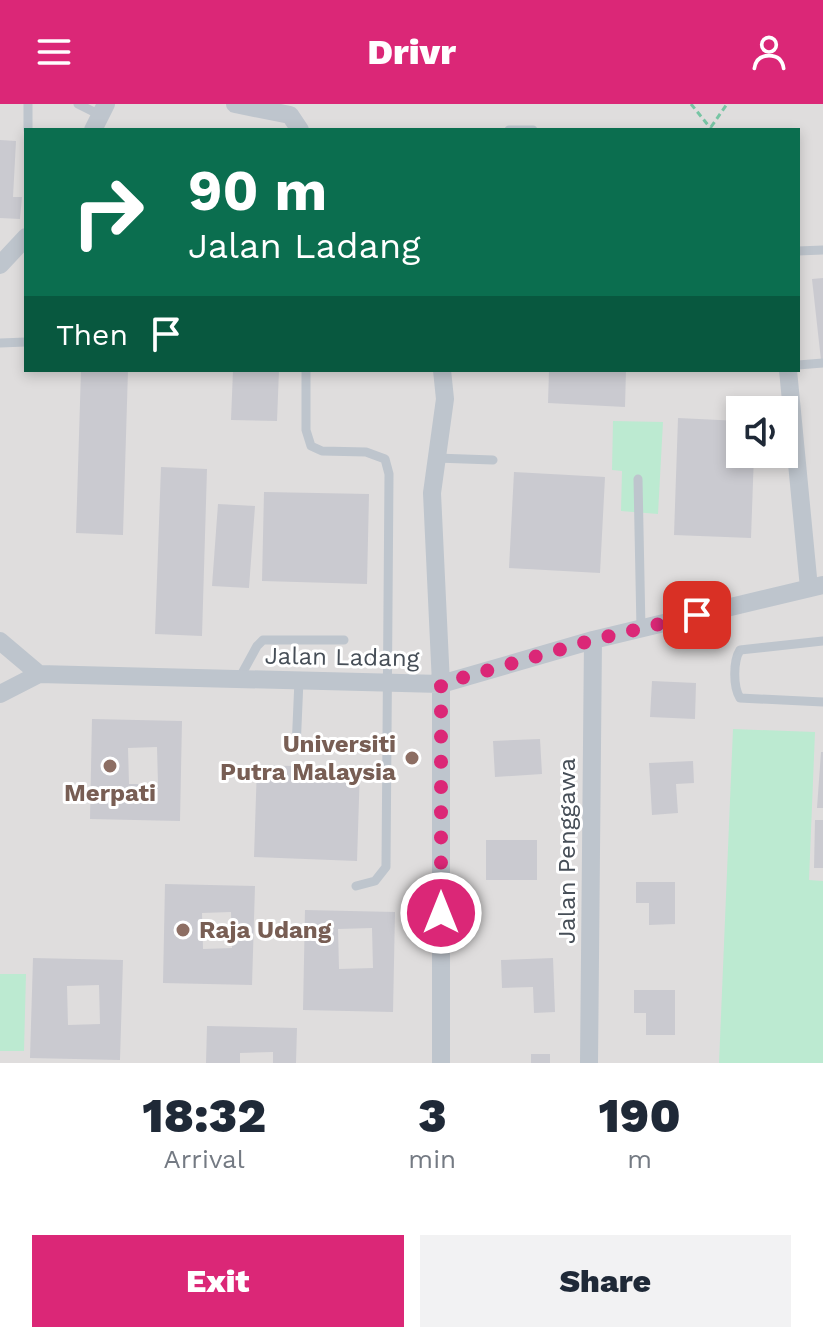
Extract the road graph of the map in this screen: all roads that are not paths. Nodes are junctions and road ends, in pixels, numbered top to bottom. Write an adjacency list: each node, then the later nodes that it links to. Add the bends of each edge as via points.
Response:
1 (28, 104): 6 (lane)
2 (78, 104): 4 (lane)
3 (235, 104): 5 (street)
4 (99, 116)
5 (292, 116)
6 (28, 128)
7 (24, 239): 10 (street)
8 (823, 250): 9 (lane)
9 (800, 251)
10 (0, 265)
11 (24, 342): 12 (lane)
12 (0, 343)
13 (823, 363): 14 (lane)
14 (800, 365)
15 (306, 372): 30 (lane, via 311,446 366,452 385,459 389,474)
16 (442, 372): 18 (street, via 445,399)
17 (788, 372): 21 (street)
18 (436, 458): 19 (lane); 31 (street, via 432,493)
19 (493, 460)
20 (638, 479): 22 (lane)
21 (816, 586): 22 (street, Jalan Ladang)
22 (641, 629): 24 (street, Jalan Ladang)
23 (344, 640): 28 (lane, via 263,640)
24 (593, 640): 31 (street, Jalan Ladang); 37 (street, Jalan Penggawa)
25 (0, 641): 27 (street)
26 (823, 641): 33 (lane, via 740,650 735,657 740,698)
27 (39, 674): 28 (street, Jalan Ladang); 32 (street, Jalan Ladang)
28 (239, 679): 29 (street, Jalan Ladang)
29 (299, 680): 30 (street, Jalan Ladang); 34 (lane)
30 (388, 683): 31 (street, Jalan Ladang); 35 (lane, via 386,867 375,881)
31 (441, 684): 36 (street)
32 (0, 694)
33 (823, 702)
34 (296, 749)
35 (356, 886)
36 (441, 1063)
37 (589, 1063)

